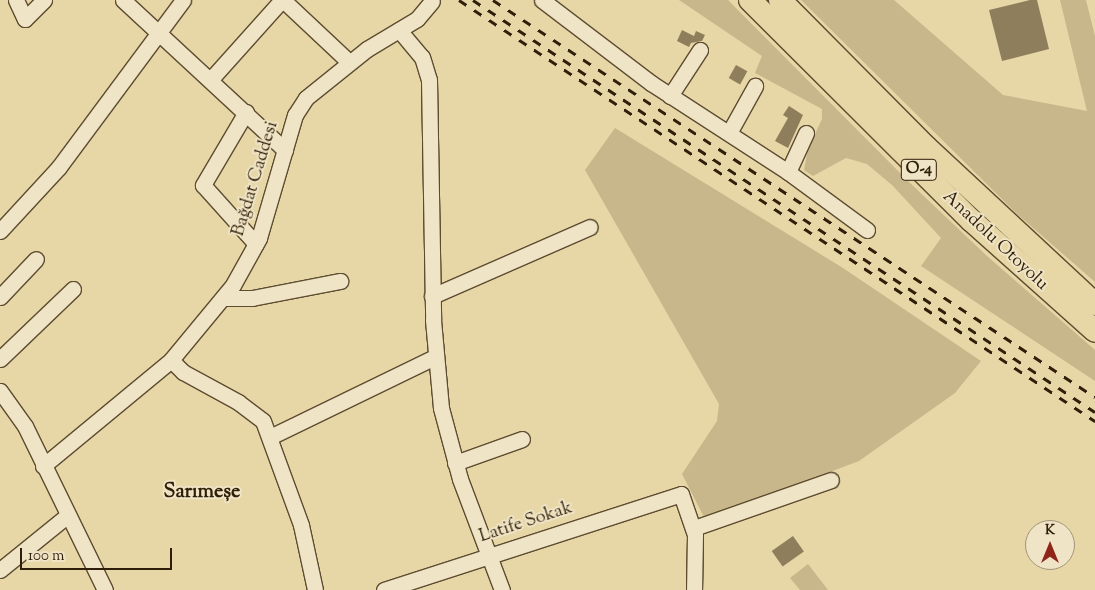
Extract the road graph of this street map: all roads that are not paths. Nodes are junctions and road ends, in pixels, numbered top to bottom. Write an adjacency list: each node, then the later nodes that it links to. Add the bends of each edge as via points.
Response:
1 (16, 0): 2 (street, via 25,19)
2 (44, 0)
3 (122, 0): 11 (street)
4 (183, 0): 11 (street)
5 (283, 0): 13 (street); 14 (street)
6 (542, 0): 16 (street)
7 (750, 0): 33 (highway, Anadolu Otoyolu / O-4, via 971,220)
8 (780, 0): 32 (highway, Anadolu Otoyolu / O-4, via 926,147)
9 (432, 1): 10 (street, Bağdat Caddesi, via 422,14)
10 (399, 30): 13 (street, Bağdat Caddesi); 29 (street, via 422,57 429,80)
11 (158, 34): 14 (street); 24 (street, via 59,167)
12 (700, 50): 16 (street)
13 (349, 62): 20 (street, Bağdat Caddesi, via 322,82 299,106)
14 (211, 79): 17 (street)
15 (755, 86): 18 (street)
16 (670, 96): 18 (street)
17 (246, 112): 20 (street); 25 (street, via 203,186)
18 (729, 133): 21 (street)
19 (806, 133): 21 (street)
20 (285, 150): 25 (street, Bağdat Caddesi)
21 (788, 172): 23 (street)
22 (590, 227): 29 (street)
23 (868, 230)
24 (0, 231)
25 (256, 244): 31 (street, Bağdat Caddesi)
26 (36, 260): 30 (street)
27 (340, 281): 31 (street, via 252,298)
28 (73, 289): 35 (street)
29 (432, 296): 34 (street)
30 (0, 297)
31 (223, 298): 36 (street, Bağdat Caddesi)
32 (1095, 304)
33 (1095, 331)
34 (435, 356): 38 (street); 40 (street, via 441,408)
35 (0, 359)
36 (171, 360): 38 (street, via 183,372 249,409 263,421); 41 (street, Bağdat Caddesi)
37 (0, 391): 41 (street, via 25,426)
38 (270, 437): 49 (street, via 302,525)
39 (522, 439): 40 (street)
40 (455, 463): 45 (street)
41 (43, 466): 43 (street)
42 (831, 480): 44 (street)
43 (68, 514): 46 (street); 48 (street)
44 (694, 528): 45 (street, Latife Sokak, via 681,494); 47 (street)
45 (488, 554): 50 (street, Latife Sokak); 51 (street)
46 (0, 570)
47 (691, 588)
48 (105, 590)
49 (315, 590)
50 (384, 590)
51 (502, 590)

